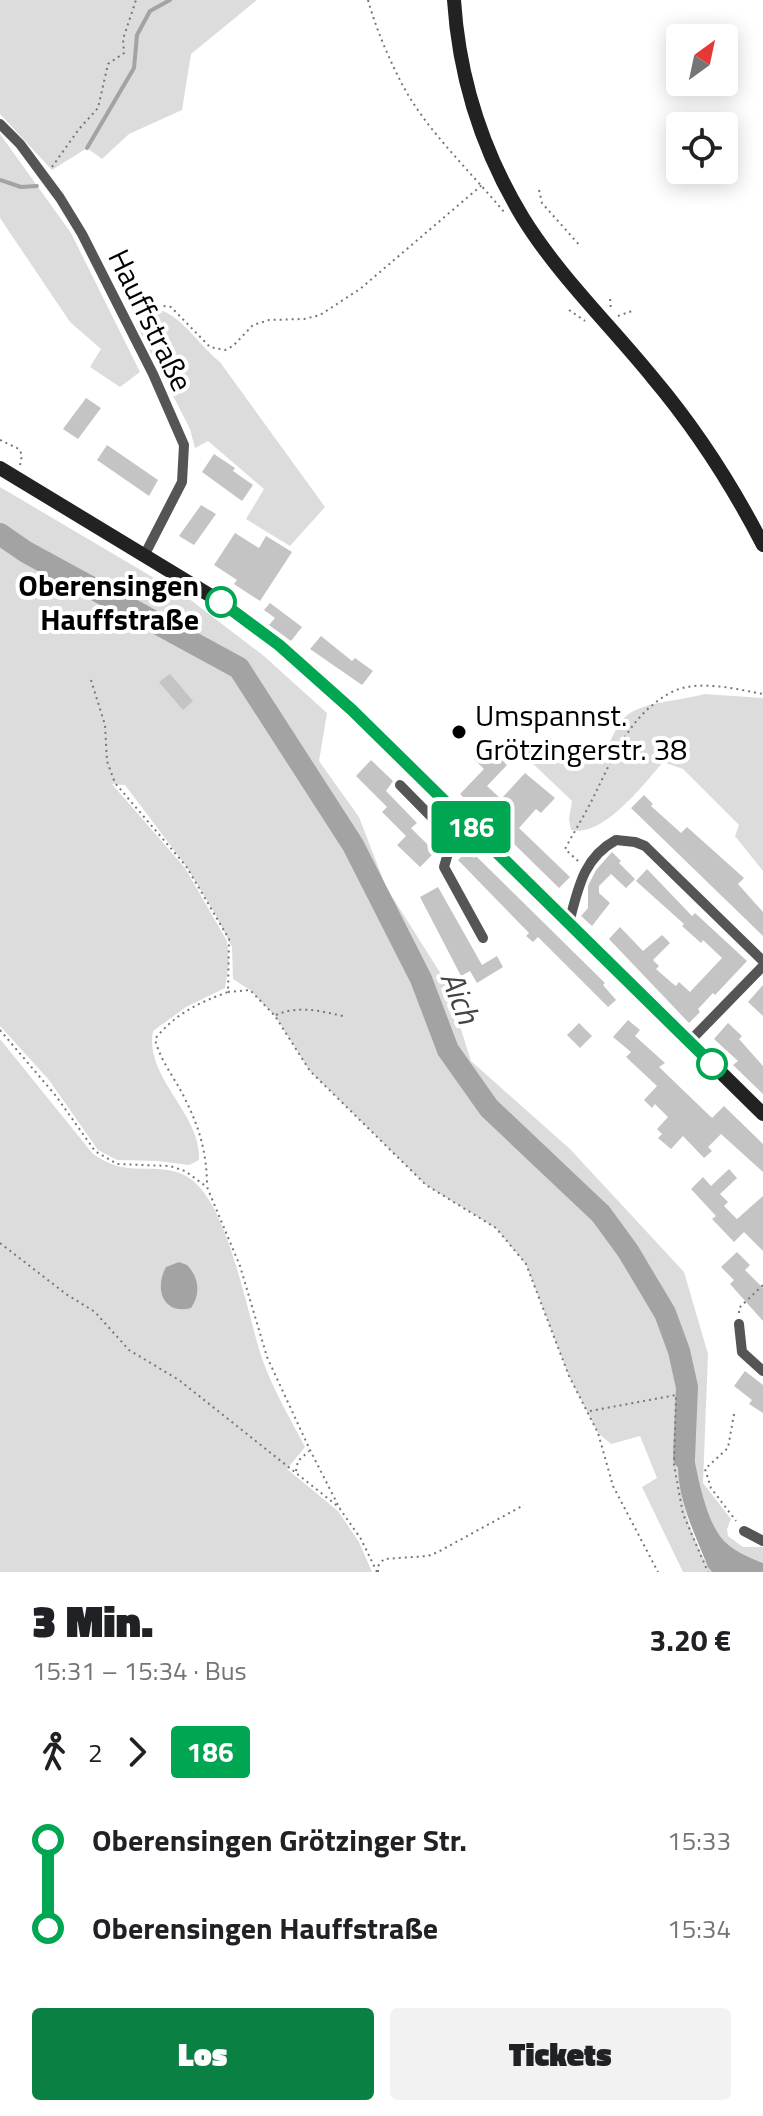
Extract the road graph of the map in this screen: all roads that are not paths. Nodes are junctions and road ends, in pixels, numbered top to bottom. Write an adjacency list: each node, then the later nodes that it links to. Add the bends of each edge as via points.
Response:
1 (454, 0): 4 (main road, via 474,110 522,215 689,423)
2 (0, 124): 5 (street, Hauffstraße, via 20,144 82,234 184,445 182,482)
3 (0, 468): 5 (main road)
4 (763, 545)
5 (145, 554): 7 (main road, via 250,623 311,671)
6 (400, 785): 8 (street)
7 (472, 828): 8 (street); 9 (main road)
8 (456, 842): 10 (street, via 444,867)
9 (569, 923): 11 (street, via 585,868 616,840 635,842 645,846); 12 (main road)
10 (483, 938)
11 (763, 964): 12 (street)
12 (689, 1042): 13 (main road)
13 (763, 1114)
14 (739, 1324): 15 (street, via 742,1352)
15 (763, 1371)
16 (744, 1531): 17 (street)
17 (763, 1541)

